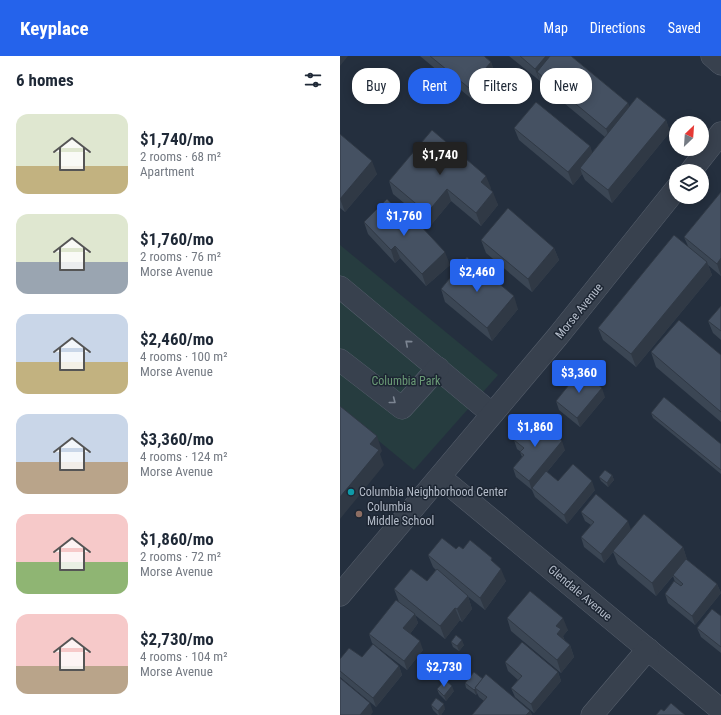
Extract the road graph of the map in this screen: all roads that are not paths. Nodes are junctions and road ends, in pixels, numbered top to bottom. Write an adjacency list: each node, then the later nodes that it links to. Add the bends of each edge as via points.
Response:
1 (712, 56): 2 (street)
2 (721, 64)
3 (721, 133): 4 (street)
4 (697, 164)
5 (669, 198): 9 (street, Morse Avenue)
6 (340, 287): 8 (street, one-way to 6)
7 (340, 360): 8 (street, one-way to 8, via 402,408)
8 (438, 368): 9 (street)
9 (492, 414): 10 (street, Morse Avenue)
10 (440, 477): 11 (street, Morse Avenue); 12 (street, Glendale Avenue)
11 (340, 595)
12 (648, 649): 13 (street, Glendale Avenue); 14 (street)
13 (721, 710)
14 (592, 715)

